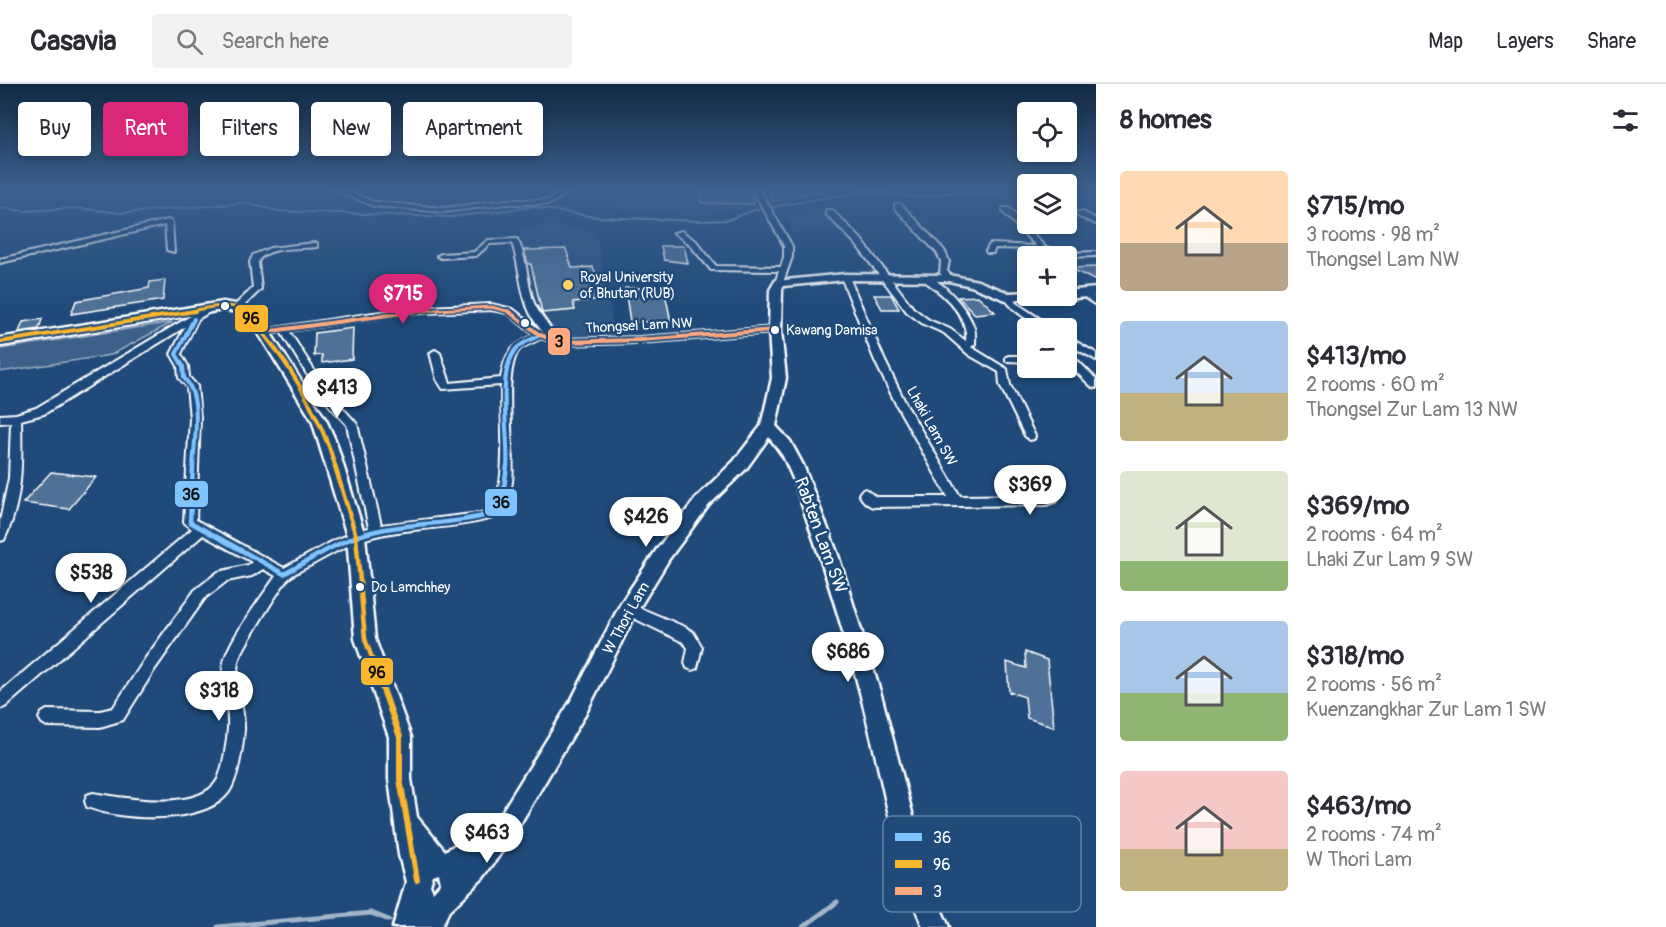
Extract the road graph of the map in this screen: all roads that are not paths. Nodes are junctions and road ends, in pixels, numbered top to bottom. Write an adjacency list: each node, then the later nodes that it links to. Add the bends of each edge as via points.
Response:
1 (136, 229): 16 (street)
2 (169, 229): 11 (street)
3 (779, 229): 17 (street, via 788,246)
4 (847, 229): 19 (street)
5 (920, 229): 21 (street, via 941,252 945,261 943,272)
6 (1024, 229): 9 (street)
7 (678, 233): 17 (street, via 693,243 714,268)
8 (314, 245): 27 (street, via 258,254 254,262 257,289)
9 (1040, 246)
10 (1017, 247): 12 (street, via 993,246)
11 (171, 250)
12 (990, 250)
13 (1096, 254): 14 (street)
14 (1077, 255)
15 (441, 256): 35 (street, via 476,254 488,242 514,241 535,315)
16 (0, 261)
17 (781, 276): 18 (main road); 31 (main road, W Thori Lam, via 776,290)
18 (845, 277): 19 (main road); 51 (street, Lhaki Lam SW, via 902,406)
19 (885, 277): 20 (main road); 36 (street, via 910,310)
20 (926, 278): 21 (main road); 36 (street, via 946,294 967,323 971,342)
21 (949, 278): 23 (main road)
22 (1090, 293): 25 (street)
23 (1008, 297): 24 (main road); 28 (street)
24 (1017, 297)
25 (1096, 302)
26 (212, 308): 27 (main road); 29 (street); 34 (main road)
27 (238, 308): 32 (main road, via 247,312)
28 (1033, 318)
29 (194, 319): 46 (street, via 40,411); 52 (street, via 176,354 184,378 192,386 195,418 190,522)
30 (283, 328): 32 (street, Thongsel Lam NW); 33 (street, Thongsel Lam NW, via 407,311 491,307 510,311); 53 (street, via 323,392 352,424)
31 (775, 330): 35 (street, Thongsel Lam NW); 47 (main road, W Thori Lam, via 779,378)
32 (264, 332): 55 (main road, via 319,420)
33 (540, 335): 35 (street, Thongsel Lam NW); 43 (street, via 512,353)
34 (0, 342)
35 (560, 342)
36 (963, 344): 48 (street, via 981,361 1004,371 1005,385)
37 (1077, 346): 39 (street)
38 (435, 352): 43 (street, via 447,387)
39 (1096, 357)
40 (1009, 359): 41 (street)
41 (1017, 359)
42 (1077, 365): 44 (street)
43 (506, 381): 53 (street, via 507,476 500,507 484,517)
44 (1096, 385)
45 (0, 418): 46 (street)
46 (16, 418): 54 (street, via 18,457 6,524)
47 (768, 427): 58 (main road, W Thori Lam, via 740,465 696,510); 63 (main road, Rabten Lam SW, via 788,447 833,561)
48 (1030, 436)
49 (1046, 477): 51 (street, via 1053,498 1046,500)
50 (865, 494): 51 (street, via 873,502)
51 (957, 502)
52 (202, 528): 56 (street); 60 (street)
53 (376, 530): 55 (street)
54 (0, 536)
55 (356, 536): 57 (street); 64 (main road, via 365,639 400,737)
56 (262, 561): 57 (street); 61 (street, via 252,570 223,576 200,594 118,715 100,719)
57 (284, 574): 62 (street, via 228,668 236,720 224,785 212,797 182,808 134,809)
58 (628, 609): 59 (street, via 688,637 694,647); 65 (main road, W Thori Lam, via 579,706)
59 (692, 663)
60 (0, 702)
61 (47, 718)
62 (93, 801)
63 (901, 816)
64 (405, 820): 66 (main road); 67 (main road)
65 (505, 828): 66 (main road, W Thori Lam); 68 (main road, W Thori Lam)
66 (441, 862): 67 (main road, via 424,867); 68 (main road, via 453,874)
67 (417, 885): 68 (main road, via 427,904); 70 (main road)
68 (446, 896): 71 (main road, W Thori Lam)
69 (930, 912): 72 (main road, Rabten Lam SW)
70 (406, 927)
71 (427, 927)
72 (936, 927)

